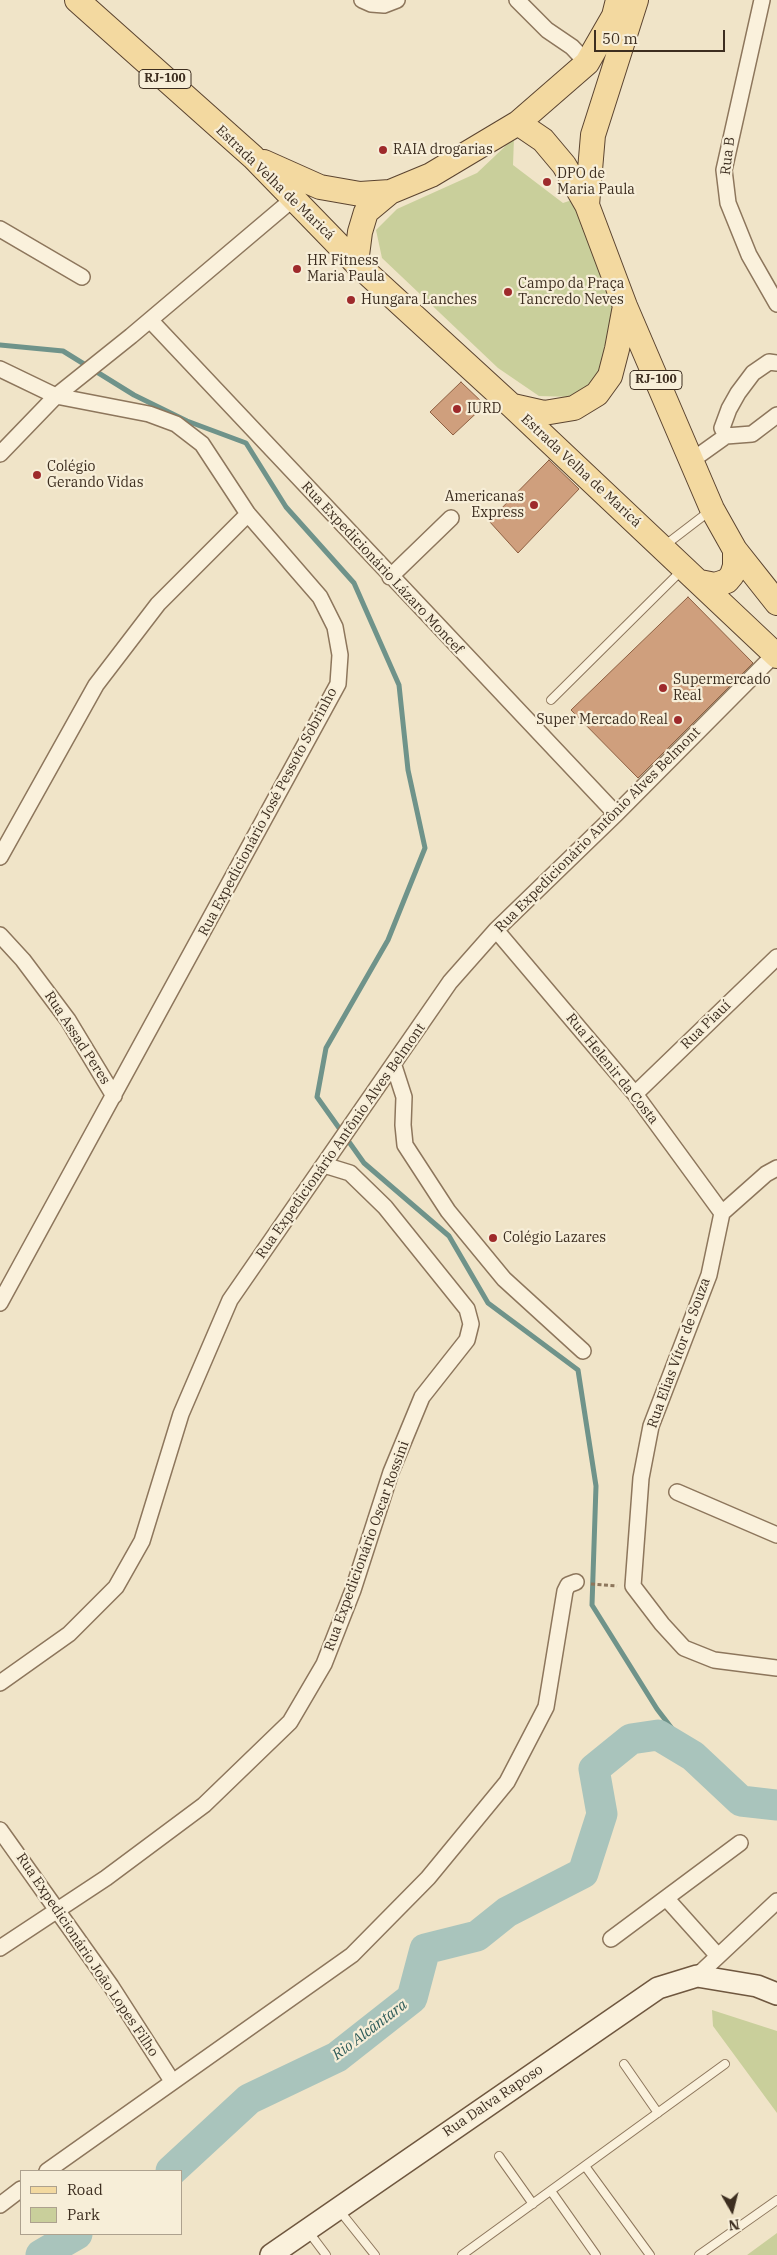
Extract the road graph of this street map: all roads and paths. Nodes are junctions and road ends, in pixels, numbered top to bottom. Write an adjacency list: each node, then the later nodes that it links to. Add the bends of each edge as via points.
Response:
1 (77, 0): 10 (main road, Estrada Velha de Maricá / RJ-100)
2 (362, 0): 3 (street, via 371,4)
3 (397, 0)
4 (517, 0): 8 (street)
5 (618, 0): 8 (main road, via 614,16)
6 (636, 0): 13 (main road, via 594,135)
7 (762, 0): 17 (street, Rua B, via 724,170 728,203 749,255)
8 (587, 63): 9 (main road)
9 (518, 123): 11 (main road, RJ-100, via 431,175); 13 (main road, RJ-100, via 543,140 564,165)
10 (253, 158): 11 (main road, RJ-100, via 320,187 360,194); 12 (main road, Estrada Velha de Maricá / RJ-100)
11 (390, 192): 15 (main road, RJ-100, via 366,212)
12 (293, 199): 15 (main road, Estrada Velha de Maricá / RJ-100); 19 (street)
13 (587, 205): 18 (main road, RJ-100)
14 (0, 229): 16 (street)
15 (356, 263): 23 (main road, Estrada Velha de Maricá / RJ-100)
16 (82, 277)
17 (777, 304)
18 (624, 306): 23 (main road, via 610,376 597,394 574,408 544,413); 27 (main road, RJ-100)
19 (150, 320): 22 (street); 34 (street, Rua Expedicionário Lázaro Moncef)
20 (777, 363): 25 (street, via 769,362 753,373 738,393 722,428)
21 (0, 369): 22 (street, Rua Expedicionário José Pessoto Sobrinho)
22 (56, 396): 26 (street); 29 (street, Rua Expedicionário José Pessoto Sobrinho, via 149,414 176,424 202,444)
23 (512, 406): 31 (main road, Estrada Velha de Maricá / RJ-100)
24 (777, 415): 25 (street, via 752,434)
25 (726, 436): 27 (street)
26 (0, 454)
27 (691, 461): 28 (main road, RJ-100)
28 (712, 509): 31 (lane); 32 (main road, RJ-100)
29 (248, 514): 39 (street, via 158,604 96,685); 45 (street, Rua Expedicionário José Pessoto Sobrinho, via 320,597 335,627 340,655 338,684)
30 (451, 518): 34 (street)
31 (662, 547): 33 (main road, Estrada Velha de Maricá / RJ-100)
32 (736, 550): 33 (main road, via 735,566 726,582 715,585); 35 (main road, RJ-100)
33 (692, 575): 36 (main road, Estrada Velha de Maricá / RJ-100); 37 (lane)
34 (390, 577): 38 (street, Rua Expedicionário Lázaro Moncef)
35 (777, 603)
36 (776, 655): 38 (street, Rua Expedicionário Antônio Alves Belmont)
37 (551, 700)
38 (616, 814): 40 (street, Rua Expedicionário Antônio Alves Belmont)
39 (0, 857)
40 (496, 930): 43 (street, Rua Expedicionário Antônio Alves Belmont, via 450,982); 44 (street, Rua Helenir da Costa)
41 (0, 935): 45 (street, Rua Assad Peres, via 68,1020)
42 (777, 957): 44 (street, Rua Piauí)
43 (394, 1066): 46 (street, Rua Expedicionário Antônio Alves Belmont); 50 (street, via 404,1097 405,1145 448,1212 504,1279)
44 (635, 1094): 48 (street, Rua Helenir da Costa)
45 (114, 1096): 49 (street, Rua Expedicionário José Pessoto Sobrinho)
46 (326, 1162): 56 (street, Rua Expedicionário Antônio Alves Belmont, via 230,1300 182,1414 142,1541 116,1587 69,1634); 61 (street, Rua Expedicionário Oscar Rossini, via 350,1173 385,1206 467,1309 472,1324 467,1340 422,1397 391,1472 353,1590 324,1664 290,1722 204,1805 106,1878)
47 (777, 1168): 48 (street)
48 (722, 1213): 55 (street, Rua Elias Vítor de Souza, via 709,1275 650,1426 641,1478 633,1586 684,1648 714,1660)
49 (0, 1303)
50 (583, 1351)
51 (677, 1492): 52 (street)
52 (777, 1535)
53 (576, 1582): 54 (path); 69 (street, via 565,1591 546,1707 507,1782 428,1878 352,1956)
54 (623, 1586)
55 (777, 1668)
56 (0, 1683)
57 (0, 1830): 61 (street, Rua Expedicionário João Lopes Filho)
58 (740, 1843): 59 (street)
59 (666, 1898): 62 (street); 64 (street)
60 (777, 1901): 64 (street, Rua Dalva Raposo)
61 (56, 1908): 63 (street, Rua Expedicionário Oscar Rossini); 69 (street, Rua Expedicionário João Lopes Filho)
62 (611, 1939)
63 (0, 1948)
64 (718, 1956): 65 (street, Rua Dalva Raposo)
65 (697, 1976): 66 (street, via 757,1986); 79 (street, Rua Dalva Raposo, via 658,1988)
66 (777, 1994)
67 (624, 2064): 70 (lane)
68 (725, 2064): 70 (lane)
69 (172, 2081): 73 (street)
70 (658, 2113): 72 (lane)
71 (498, 2156): 77 (lane)
72 (586, 2166): 75 (lane); 86 (lane)
73 (48, 2170)
74 (20, 2190): 78 (street)
75 (551, 2191): 77 (lane); 85 (lane)
76 (777, 2200): 87 (lane)
77 (533, 2204): 84 (lane)
78 (0, 2205)
79 (338, 2208): 80 (street, Rua Dalva Raposo); 83 (lane)
80 (307, 2229): 81 (street, Rua Dalva Raposo); 82 (lane)
81 (271, 2255)
82 (326, 2255)
83 (375, 2255)
84 (462, 2255)
85 (596, 2255)
86 (650, 2255)
87 (699, 2255)

